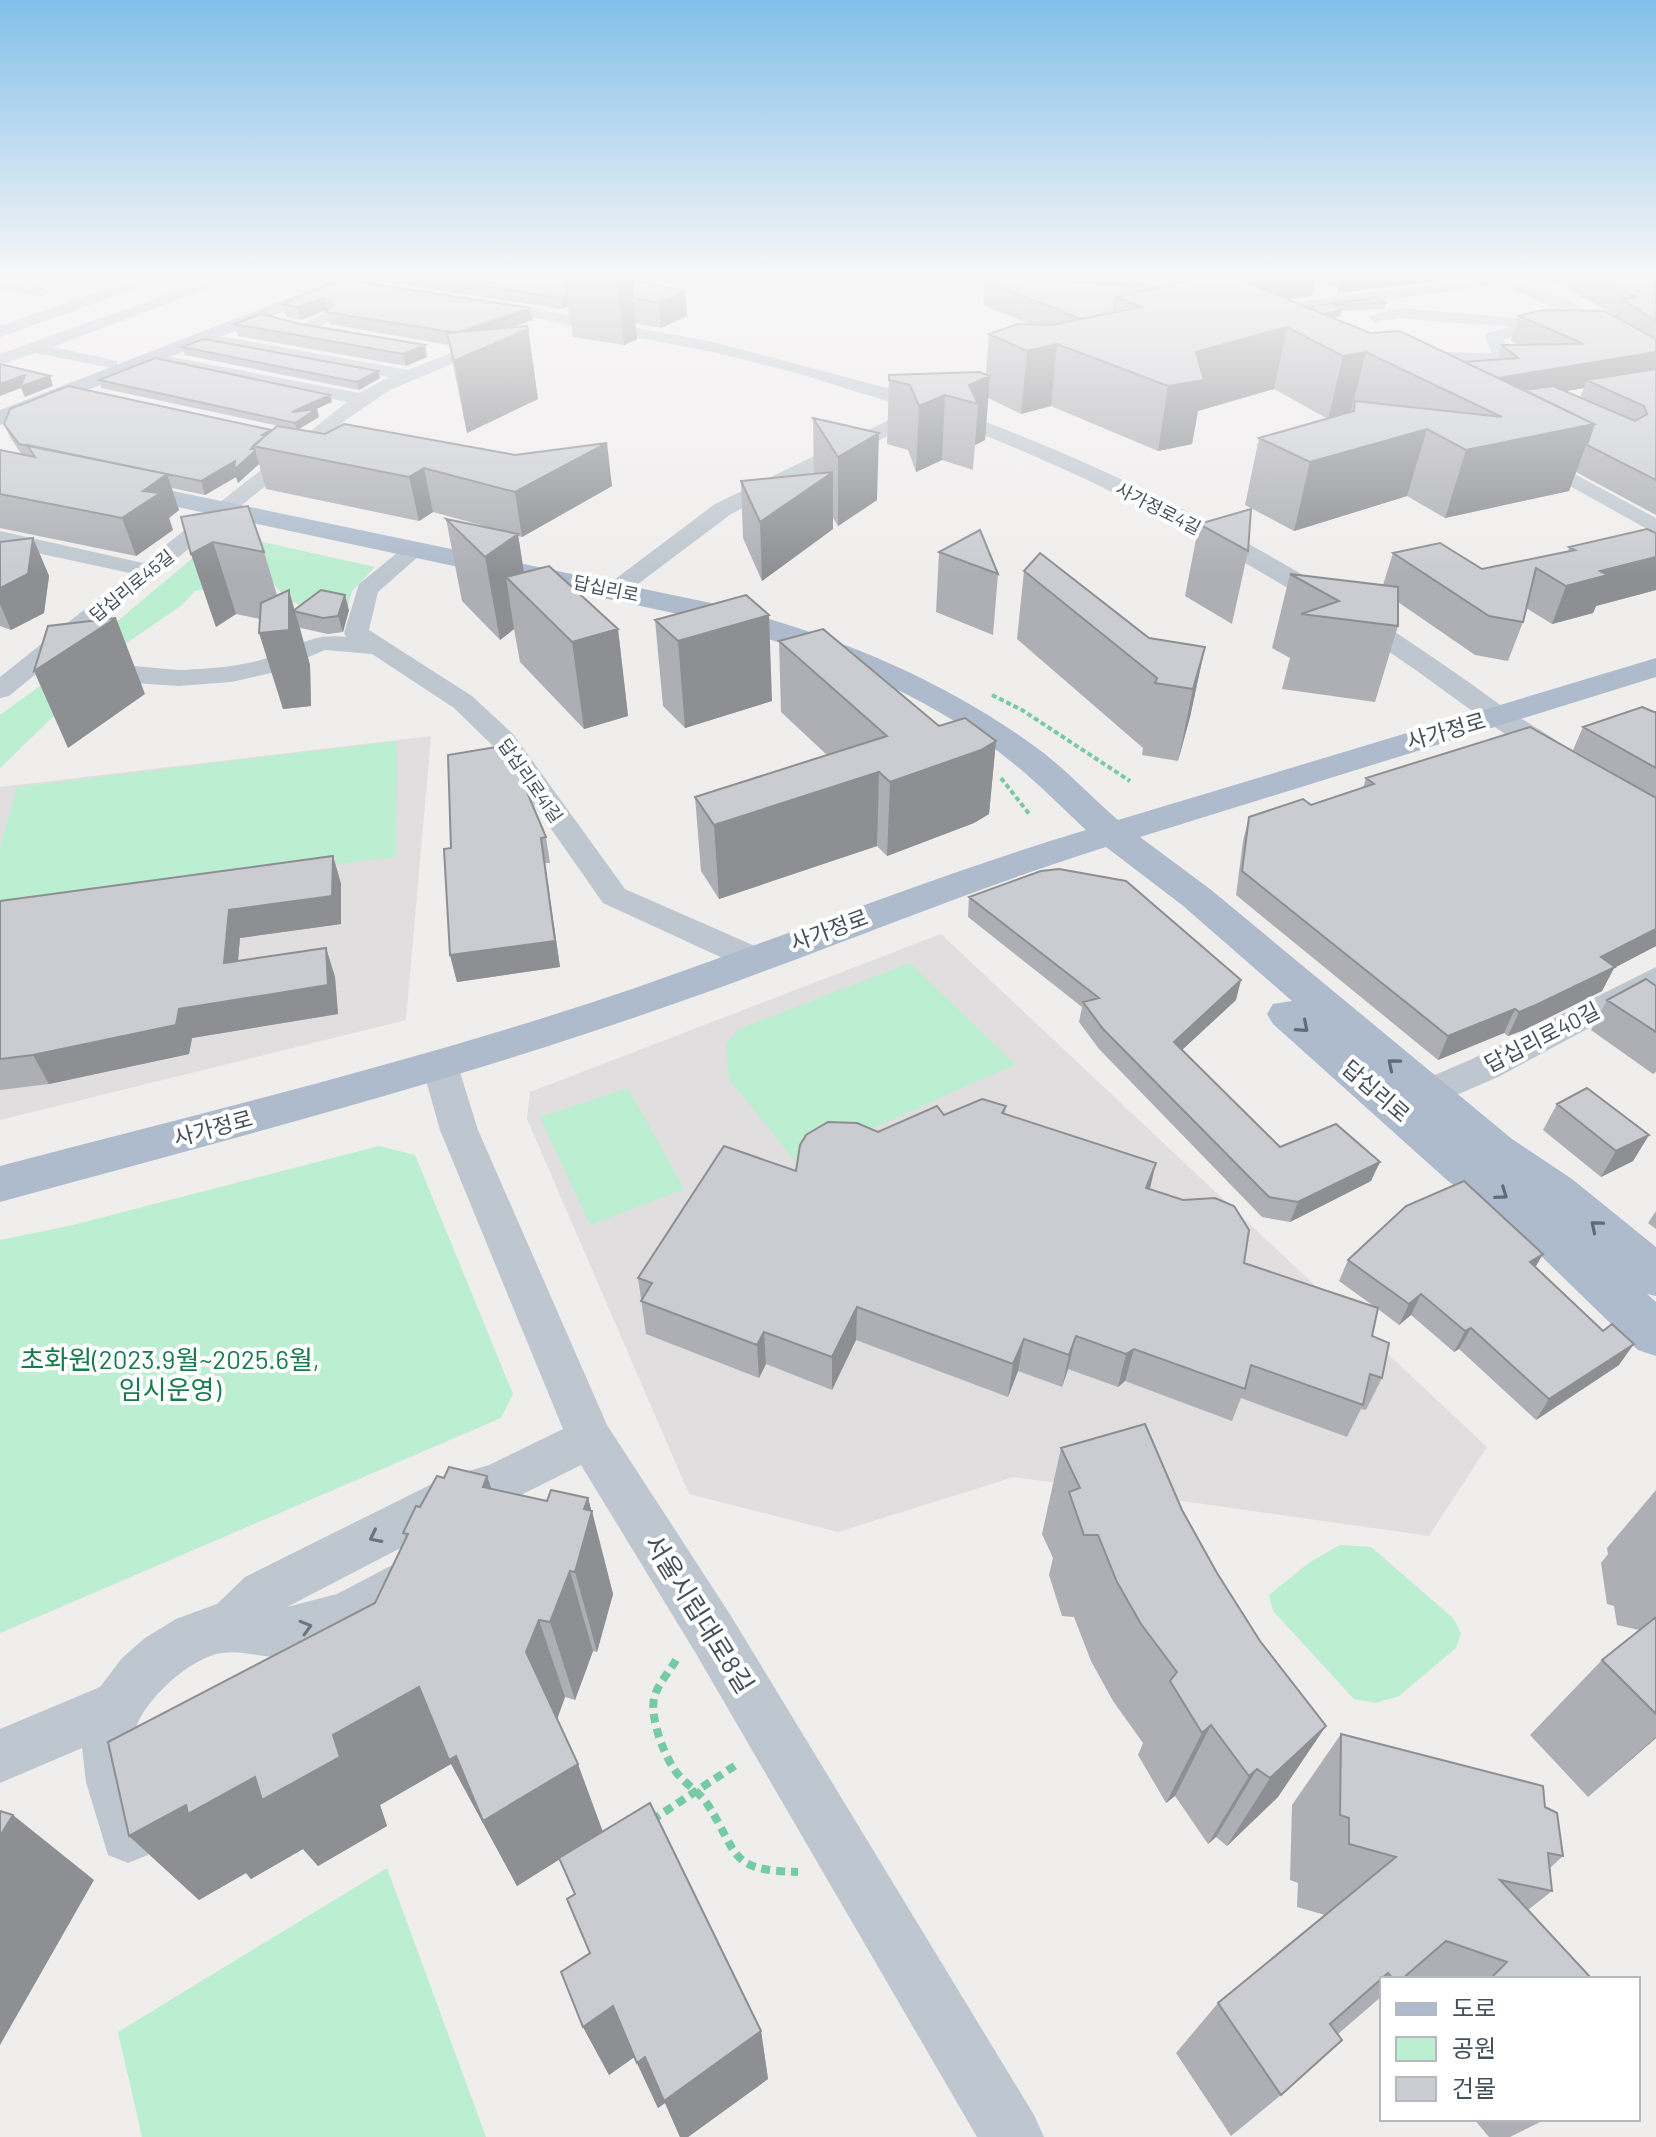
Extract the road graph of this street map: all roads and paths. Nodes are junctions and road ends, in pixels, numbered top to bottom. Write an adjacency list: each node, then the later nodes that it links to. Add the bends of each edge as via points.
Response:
1 (83, 376): 12 (main road)
2 (107, 376): 8 (main road)
3 (247, 376): 11 (street)
4 (406, 376): 11 (street, 답십리로45길)
5 (826, 376): 13 (street, 사가정로4길)
6 (1493, 376): 7 (street)
7 (1494, 380)
8 (70, 390): 10 (street); 14 (main road)
9 (954, 398): 13 (street)
10 (112, 399)
11 (364, 400): 16 (street, 답십리로45길)
12 (0, 408)
13 (925, 409): 24 (street, via 723,509); 29 (street, 사가정로4길, via 1032,447 1236,549)
14 (0, 418)
15 (276, 434): 16 (street)
16 (306, 441): 19 (street, 답십리로45길)
17 (1512, 447): 20 (street)
18 (0, 462): 19 (main road, 답십리로)
19 (226, 510): 22 (main road, 답십리로); 23 (street, 답십리로45길)
20 (1656, 527)
21 (0, 538): 23 (street)
22 (416, 549): 24 (main road, 답십리로); 25 (street, via 367,589 356,633)
23 (150, 571): 27 (street, 답십리로45길)
24 (614, 591): 33 (main road, 답십리로, via 783,632 904,682 1020,751)
25 (375, 647): 27 (street, via 322,642 271,665 179,678 52,669); 34 (street, 답십리로41길, via 463,702 503,740 614,896)
26 (1656, 667): 29 (main road, 사가정로)
27 (24, 672): 28 (street, 답십리로45길)
28 (0, 690)
29 (1497, 716): 30 (street, 사가정로4길); 33 (main road, 사가정로)
30 (1575, 767)
31 (1001, 778): 32 (path)
32 (1030, 815)
33 (1111, 833): 34 (main road, 사가정로); 37 (main road, 답십리로, one-way to 33, via 1196,897); 40 (main road, 답십리로, one-way to 40, via 1164,907 1465,1168 1523,1209)
34 (752, 958): 36 (main road, 사가정로, via 649,998)
35 (1656, 978): 37 (street, 답십리로40길)
36 (440, 1066): 38 (main road, 사가정로); 41 (street, 서울시립대로8길, via 459,1130)
37 (1427, 1093): 39 (main road, 답십리로, one-way to 37)
38 (0, 1184)
39 (1656, 1276)
40 (1656, 1334)
41 (590, 1438): 43 (street, via 497,1484 430,1567 414,1579 365,1605 296,1631 262,1633 229,1627 177,1645 148,1667); 50 (street, 서울시립대로8길)
42 (676, 1660): 46 (path, via 654,1697 655,1722 674,1769)
43 (115, 1707): 44 (street); 48 (street, via 107,1752)
44 (0, 1756)
45 (736, 1765): 46 (path)
46 (697, 1792): 47 (path); 49 (path, via 739,1860 764,1871)
47 (645, 1825)
48 (128, 1835)
49 (798, 1872)
50 (1012, 2137)

